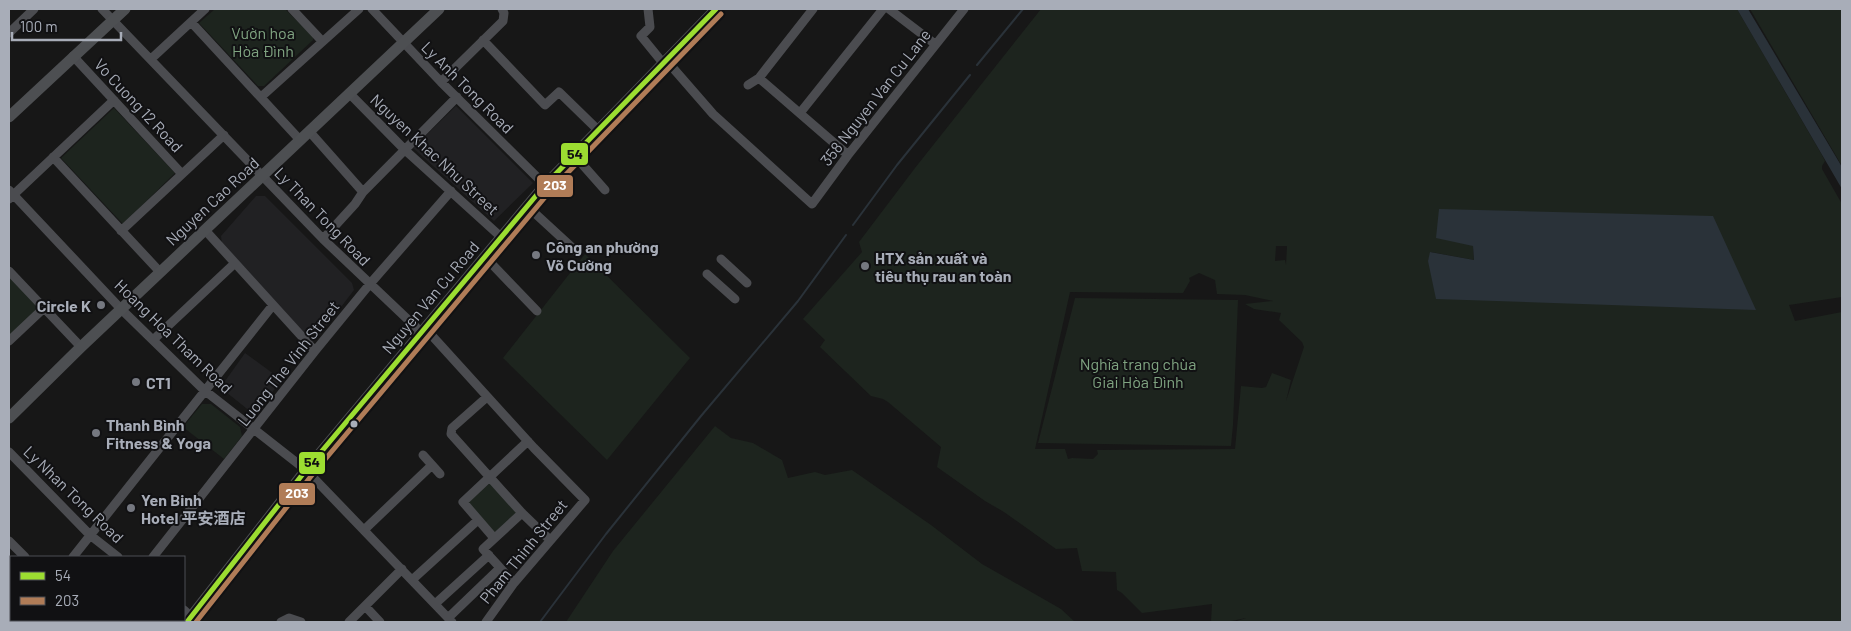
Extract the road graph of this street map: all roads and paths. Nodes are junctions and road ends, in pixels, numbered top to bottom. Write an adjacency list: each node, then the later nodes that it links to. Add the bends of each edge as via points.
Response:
1 (34, 9): 18 (street)
2 (102, 9): 16 (street, Ly Than Tong Road)
3 (125, 9): 16 (main road)
4 (205, 9): 17 (street)
5 (292, 9): 20 (street)
6 (359, 9): 20 (street)
7 (372, 9): 21 (street, Ly Anh Tong Road)
8 (439, 9): 21 (main road, Nguyen Cao Road)
9 (502, 9): 19 (street, via 503,21)
10 (648, 9): 25 (street, via 650,27 641,36)
11 (716, 9): 25 (main road, Nguyen Van Cu Road)
12 (813, 9): 26 (street)
13 (883, 9): 33 (street)
14 (889, 9): 22 (street)
15 (964, 9): 22 (street, 358 Nguyen Van Cu Lane)
16 (113, 20): 23 (main road); 24 (street, Ly Than Tong Road)
17 (190, 22): 24 (street); 30 (street)
18 (9, 32)
19 (484, 40): 27 (street); 35 (street, via 545,105 559,92)
20 (322, 41): 30 (street)
21 (403, 42): 27 (street, Ly Anh Tong Road); 29 (main road, Nguyen Cao Road)
22 (935, 44): 41 (street, 358 Nguyen Van Cu Lane)
23 (73, 56): 32 (street, Vo Cuong 12 Road); 34 (main road)
24 (151, 59): 37 (street, Ly Than Tong Road)
25 (665, 62): 35 (main road, Nguyen Van Cu Road); 41 (street, 358 Nguyen Van Cu Lane, via 713,114 812,204)
26 (759, 78): 28 (street); 33 (street)
27 (441, 82): 31 (street, Ly Anh Tong Road)
28 (748, 85)
29 (349, 93): 36 (main road, Nguyen Cao Road); 39 (street, Nguyen Khac Nhu Street)
30 (261, 97): 38 (street)
31 (457, 97): 39 (street); 45 (street, Ly Anh Tong Road)
32 (114, 100): 42 (street); 43 (street, Vo Cuong 12 Road)
33 (800, 113): 41 (street)
34 (9, 117)
35 (598, 130): 40 (main road, Nguyen Van Cu Road)
36 (309, 131): 38 (main road, Nguyen Cao Road); 48 (street)
37 (224, 135): 43 (street); 44 (street, Ly Than Tong Road)
38 (300, 140): 44 (main road, Nguyen Cao Road)
39 (405, 150): 47 (street, Nguyen Khac Nhu Street); 48 (street)
40 (574, 155): 45 (main road, Nguyen Van Cu Road); 46 (street)
41 (848, 155)
42 (53, 157): 49 (street); 52 (street)
43 (182, 174): 52 (street)
44 (263, 175): 51 (main road, Nguyen Cao Road); 54 (street, Ly Than Tong Road)
45 (545, 185): 50 (main road, Nguyen Van Cu Road)
46 (604, 190)
47 (451, 191): 53 (street, Nguyen Khac Nhu Street); 63 (street, Luong The Vinh Street)
48 (363, 192): 54 (street)
49 (10, 195): 67 (street, Hoang Hoa Tham Road)
50 (527, 206): 53 (main road, Nguyen Van Cu Road); 55 (street)
51 (205, 230): 58 (street); 60 (main road, Nguyen Cao Road)
52 (121, 231): 60 (street)
53 (501, 237): 56 (main road, Nguyen Van Cu Road)
54 (323, 239): 63 (street, Ly Than Tong Road)
55 (577, 252)
56 (484, 256): 68 (street); 69 (main road, Nguyen Van Cu Road)
57 (720, 259): 62 (street)
58 (235, 263): 65 (street); 70 (street)
59 (9, 270): 66 (street)
60 (160, 272): 67 (main road, Nguyen Cao Road)
61 (707, 274): 64 (street)
62 (747, 283)
63 (369, 284): 69 (street, Ly Than Tong Road); 73 (street, Luong The Vinh Street)
64 (735, 299)
65 (273, 304): 73 (street); 74 (street)
66 (44, 308): 71 (street); 72 (street)
67 (121, 309): 70 (street, Hoang Hoa Tham Road); 72 (main road, Nguyen Cao Road)
68 (537, 311)
69 (423, 330): 75 (street, Ly Than Tong Road, via 453,357); 82 (main road, Nguyen Van Cu Road)
70 (153, 340): 74 (street, Hoang Hoa Tham Road)
71 (9, 341)
72 (81, 347): 76 (main road, Nguyen Cao Road)
73 (315, 351): 77 (street, Luong The Vinh Street)
74 (204, 390): 77 (street, Hoang Hoa Tham Road); 89 (street)
75 (487, 397): 78 (street, Ly Than Tong Road); 84 (street, via 450,431)
76 (9, 418)
77 (255, 428): 82 (street, Hoang Hoa Tham Road); 97 (street, Luong The Vinh Street)
78 (528, 441): 84 (street); 85 (street, Ly Than Tong Road)
79 (9, 452): 89 (street, Ly Nhan Tong Road)
80 (422, 455): 81 (street)
81 (432, 465): 83 (street); 88 (street)
82 (306, 470): 88 (street, Hoang Hoa Tham Road); 104 (main road, Nguyen Van Cu Road)
83 (440, 474)
84 (488, 477): 86 (street); 87 (street, via 463,502)
85 (585, 500): 91 (street, Pham Thinh Street)
86 (522, 513): 90 (street); 91 (street)
87 (478, 520): 90 (street); 100 (street)
88 (364, 530): 99 (street, Hoang Hoa Tham Road)
89 (90, 535): 95 (street); 96 (street, Ly Nhan Tong Road)
90 (494, 538): 93 (street, via 483,549)
91 (550, 540): 101 (street, Pham Thinh Street)
92 (9, 541): 94 (street)
93 (489, 555): 98 (street); 102 (street)
94 (25, 556)
95 (74, 556)
96 (117, 556)
97 (154, 556)
98 (500, 568): 101 (street); 105 (street)
99 (402, 569): 100 (street, Hoang Hoa Tham Road); 103 (street)
100 (412, 580): 102 (street, Hoang Hoa Tham Road)
101 (514, 583): 110 (street, Pham Thinh Street)
102 (435, 604): 105 (street, Hoang Hoa Tham Road)
103 (365, 606): 108 (street); 109 (street)
104 (190, 618)
105 (450, 620)
106 (281, 622): 107 (street, via 289,618)
107 (301, 622)
108 (349, 622)
109 (380, 622)
110 (486, 622)

